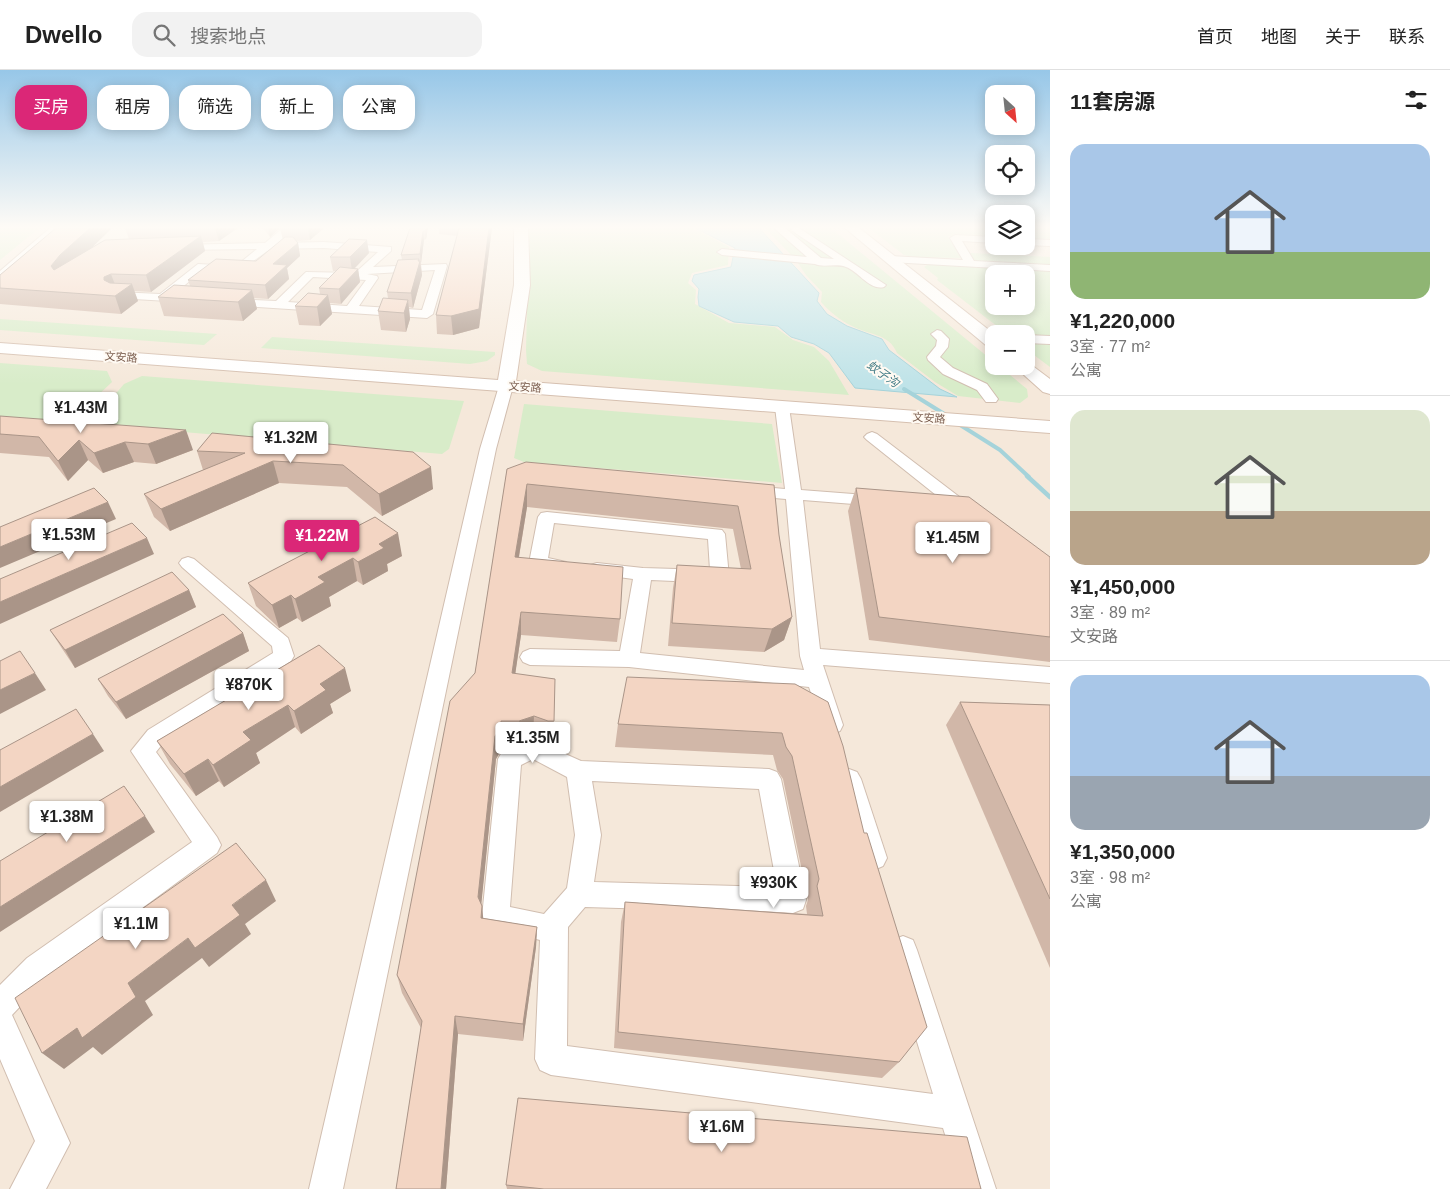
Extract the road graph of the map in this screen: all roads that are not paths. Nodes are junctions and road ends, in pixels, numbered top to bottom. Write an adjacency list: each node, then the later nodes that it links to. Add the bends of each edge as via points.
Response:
1 (184, 280): 10 (street)
2 (304, 280): 13 (street)
3 (371, 280): 14 (street)
4 (438, 280): 14 (street, via 427,314)
5 (522, 280): 21 (main road)
6 (874, 280): 8 (street)
7 (917, 280): 15 (main road)
8 (880, 284)
9 (117, 295): 10 (street)
10 (162, 298): 11 (street)
11 (201, 300)
12 (220, 302): 13 (street)
13 (279, 305): 14 (street)
14 (351, 309)
15 (985, 334)
16 (1035, 339): 17 (street)
17 (1050, 340)
18 (930, 342): 23 (street, via 948,371 982,387)
19 (0, 348): 21 (main road, 文安路)
20 (1034, 375): 22 (main road)
21 (506, 386): 24 (main road, 文安路); 49 (street, via 488,450)
22 (1050, 388)
23 (991, 399)
24 (782, 407): 25 (main road, 文安路); 28 (street)
25 (1050, 427)
26 (872, 437): 31 (street)
27 (736, 490): 28 (street)
28 (794, 496): 29 (street); 35 (street)
29 (892, 502)
30 (931, 504): 31 (street)
31 (960, 506): 32 (street)
32 (975, 518)
33 (188, 563): 45 (street, via 281,643 284,656 156,736 143,751 208,845 37,968)
34 (643, 574): 34 (street, via 720,577 716,534 547,517 538,563); 37 (street)
35 (810, 656): 38 (street); 39 (street)
36 (530, 657): 37 (street)
37 (629, 659): 39 (street)
38 (1050, 675)
39 (818, 680): 41 (street)
40 (578, 771): 42 (street, via 588,835); 42 (street, via 769,779 793,900); 44 (street, via 534,749 510,759 496,917)
41 (880, 877)
42 (579, 894): 44 (street, via 554,922)
43 (895, 924): 47 (street)
44 (554, 930): 47 (street, via 551,1059)
45 (0, 1006)
46 (0, 1024): 48 (street, via 53,1143)
47 (955, 1113): 50 (street)
48 (27, 1189)
49 (326, 1189)
50 (979, 1189)

